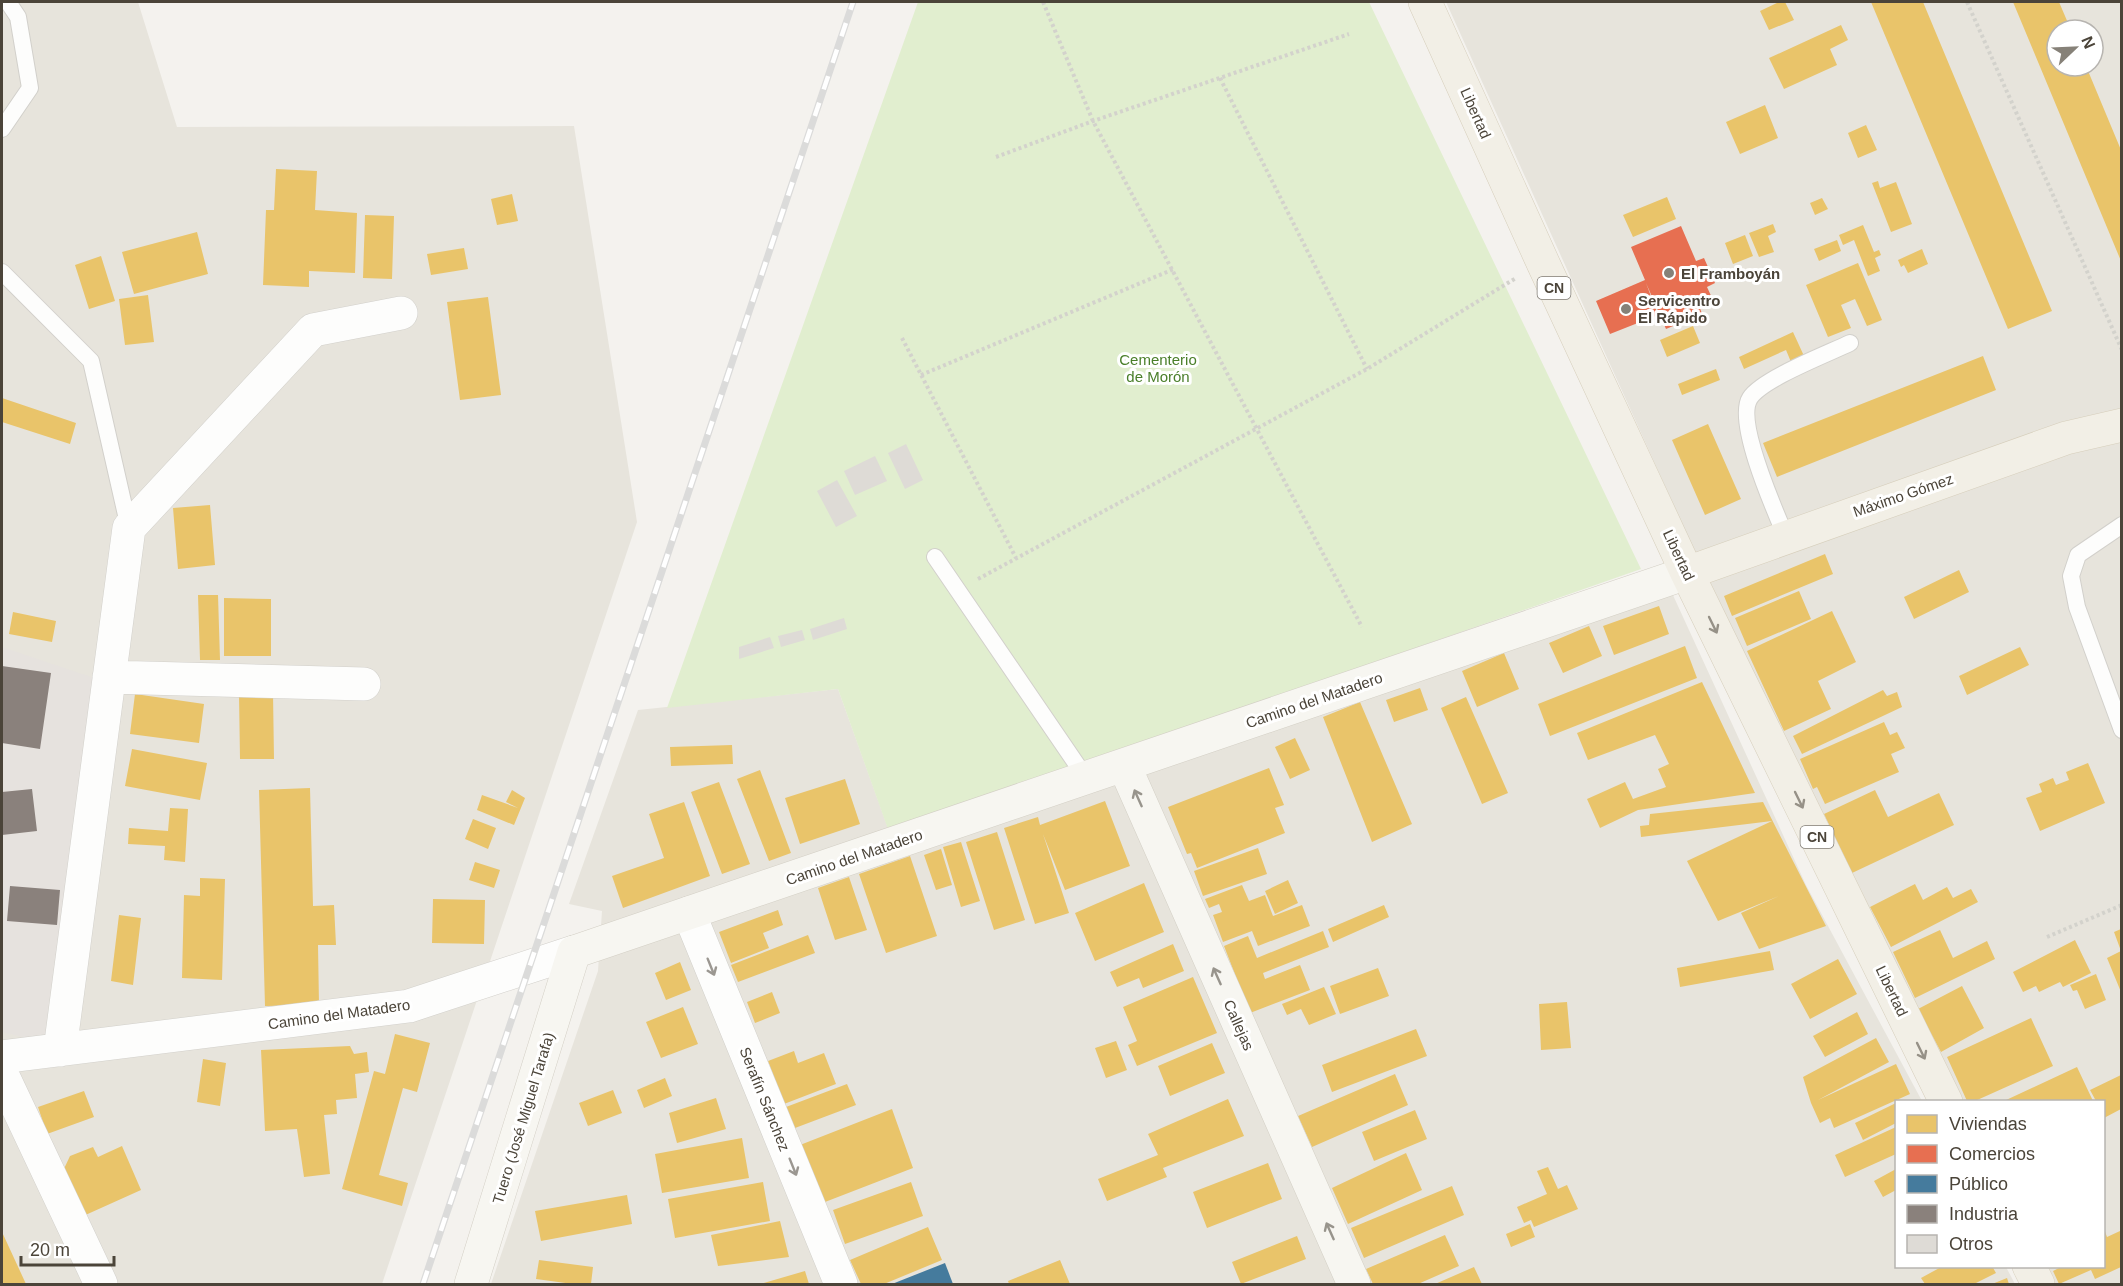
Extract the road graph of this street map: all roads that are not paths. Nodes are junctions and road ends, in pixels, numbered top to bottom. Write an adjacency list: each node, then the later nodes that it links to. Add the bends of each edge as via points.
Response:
1 (8, 2): 3 (lane, via 18,18 30,88)
2 (1425, 2): 12 (main road, Libertad / CN)
3 (2, 129)
4 (2, 272): 9 (lane, via 91,362)
5 (401, 313): 9 (street, via 313,330)
6 (1850, 343): 10 (lane, via 1762,386 1749,399 1746,417 1758,467)
7 (2121, 425): 10 (main road, Máximo Gómez, via 2066,438)
8 (2121, 525): 15 (lane, via 2078,555 2071,576 2077,607)
9 (129, 528): 13 (street)
10 (1786, 537): 12 (main road, Máximo Gómez)
11 (935, 557): 17 (lane)
12 (1687, 573): 16 (main road, Camino del Matadero); 23 (main road, Libertad / CN, one-way to 23)
13 (109, 677): 14 (street); 20 (street)
14 (364, 684)
15 (2121, 730)
16 (1124, 765): 17 (main road, Camino del Matadero); 28 (main road, Callejas, one-way to 16)
17 (1086, 778): 18 (main road, Camino del Matadero)
18 (689, 913): 19 (main road, Camino del Matadero); 27 (street, Serafín Sánchez, one-way to 27)
19 (574, 952): 20 (street, Camino del Matadero, via 409,1006); 26 (main road, Tuero (José Miguel Tarafa))
20 (60, 1050): 21 (street, Camino del Matadero)
21 (2, 1057)
22 (2, 1074): 25 (street)
23 (1946, 1100)
24 (2030, 1268): 29 (main road)
25 (101, 1284)
26 (471, 1284)
27 (841, 1284)
28 (1354, 1284)
29 (2038, 1284)

